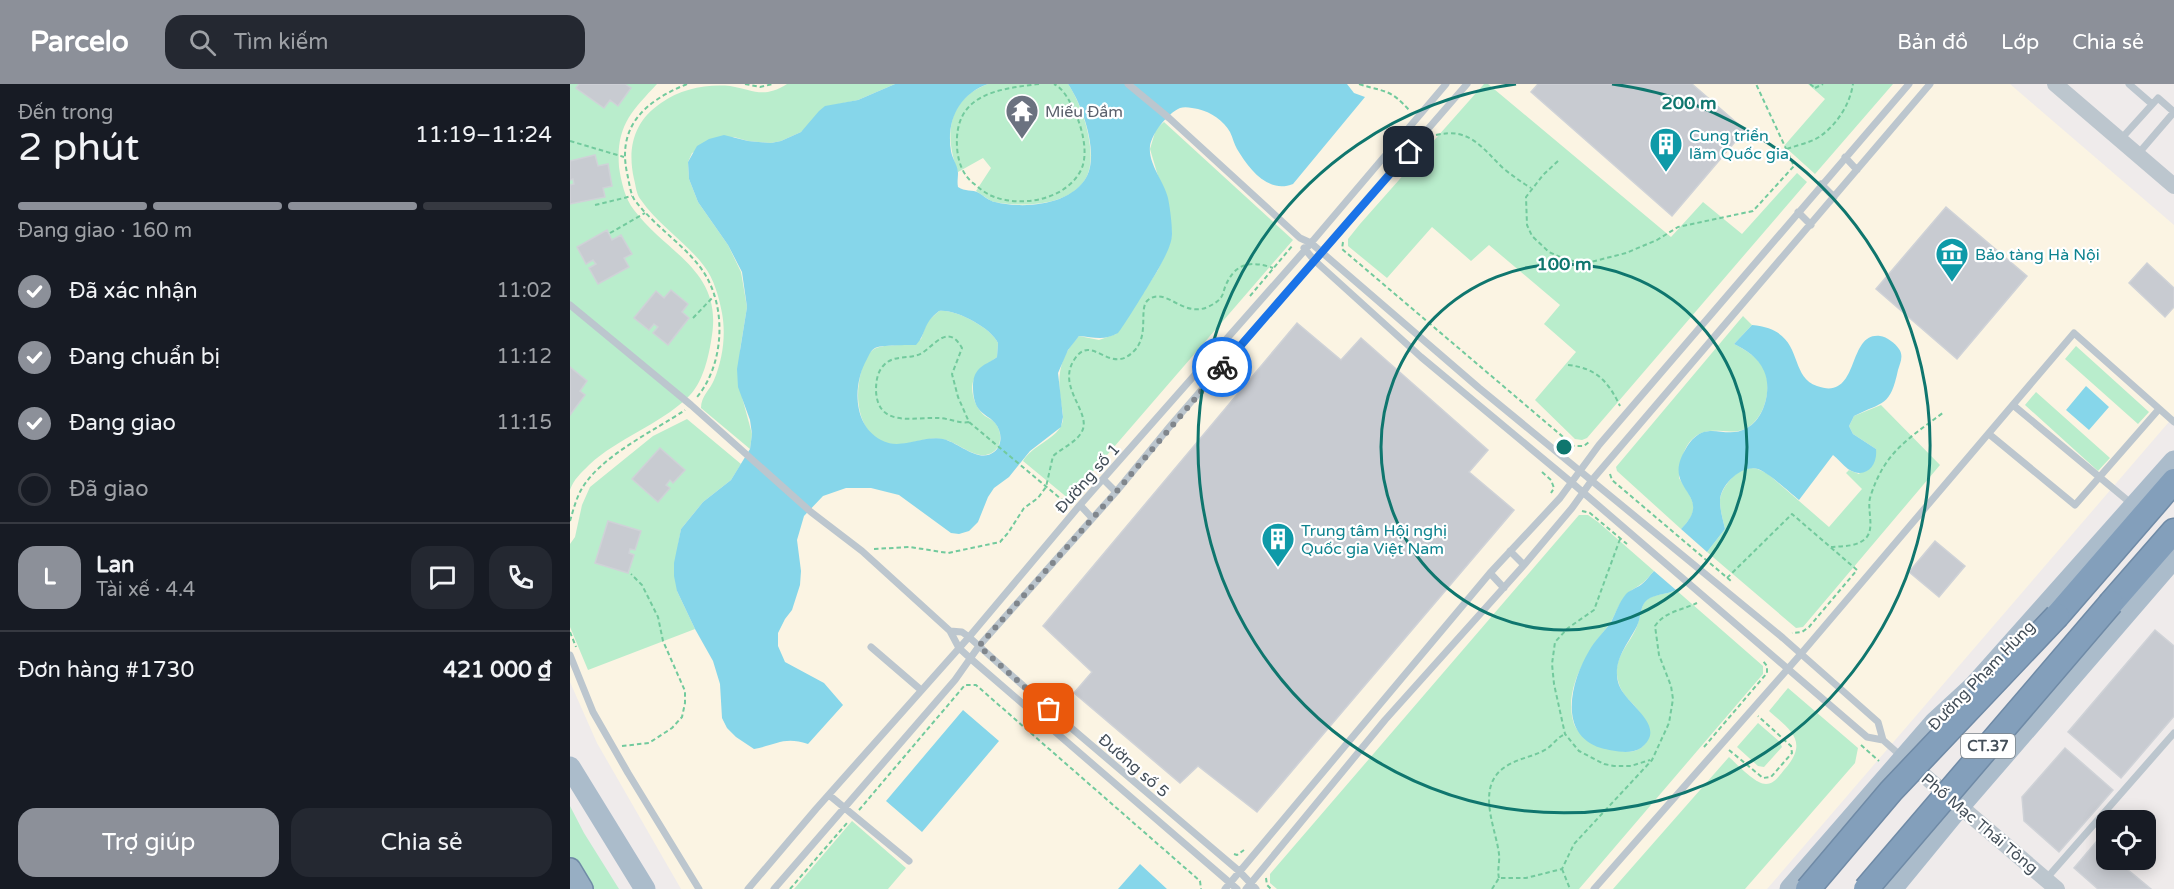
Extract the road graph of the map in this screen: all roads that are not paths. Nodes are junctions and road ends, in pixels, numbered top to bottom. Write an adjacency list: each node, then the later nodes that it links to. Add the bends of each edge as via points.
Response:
1 (1128, 84): 18 (lane)
2 (1446, 84): 19 (lane, Đường số 1)
3 (1467, 84): 21 (lane, Đường số 1)
4 (1909, 84): 11 (lane)
5 (1930, 84): 12 (lane)
6 (2055, 84): 9 (street)
7 (2129, 84): 8 (lane)
8 (2152, 104): 9 (lane); 10 (lane, via 2158,98 2174,112)
9 (2120, 140): 10 (street)
10 (2138, 154): 14 (street)
11 (1845, 158): 12 (lane); 13 (lane)
12 (1857, 170): 15 (lane)
13 (1821, 184): 15 (lane); 16 (lane)
14 (2174, 186)
15 (1834, 197): 17 (lane)
16 (1798, 212): 17 (lane); 41 (lane)
17 (1810, 225): 44 (lane)
18 (1300, 238): 19 (lane); 20 (lane)
19 (1311, 243): 20 (lane, Đường số 1); 21 (lane)
20 (1305, 250): 22 (lane); 24 (lane, Đường số 1)
21 (1321, 253): 22 (lane, Đường số 1); 26 (lane)
22 (1314, 260): 25 (lane, Đường số 1); 28 (lane)
23 (570, 304): 60 (lane, via 811,512 862,551)
24 (1240, 325): 25 (lane); 27 (lane, Đường số 1)
25 (1250, 334): 29 (lane, Đường số 1)
26 (1428, 344): 28 (lane); 30 (lane)
27 (1218, 349): 29 (lane); 34 (lane, Đường số 1)
28 (1421, 357): 31 (lane)
29 (1228, 360): 36 (lane, Đường số 1)
30 (1479, 388): 31 (lane); 41 (lane)
31 (1469, 398): 46 (lane)
32 (2013, 405): 33 (lane, via 2074,333); 37 (lane); 42 (lane)
33 (2159, 409): 35 (lane); 42 (lane)
34 (1159, 417): 36 (lane); 38 (lane, Đường số 1)
35 (2174, 422)
36 (1171, 425): 39 (lane, Đường số 1)
37 (1989, 434): 42 (lane, via 2075,506); 68 (lane)
38 (1142, 436): 39 (lane); 43 (lane, Đường số 1)
39 (1155, 446): 47 (lane, Đường số 1)
40 (2174, 461): 50 (main road, Đường Phạm Hùng)
41 (1580, 470): 44 (lane); 46 (lane)
42 (2099, 477): 50 (lane)
43 (1104, 480): 47 (lane); 49 (lane, Đường số 1)
44 (1592, 480): 48 (lane); 68 (lane)
45 (2174, 481): 59 (highway, CT.37)
46 (1571, 482): 48 (lane); 53 (lane)
47 (1116, 492): 51 (lane, Đường số 1)
48 (1582, 492): 54 (lane); 70 (lane)
49 (1080, 505): 51 (lane); 61 (lane, Đường số 1)
50 (2134, 506): 74 (main road, Đường Phạm Hùng, via 1974,686)
51 (1092, 518): 63 (lane, Đường số 1)
52 (2174, 531): 58 (highway, CT.37)
53 (1510, 551): 54 (lane); 56 (lane)
54 (1524, 565): 57 (lane)
55 (2168, 569): 77 (main road)
56 (1490, 573): 57 (lane); 62 (lane)
57 (1504, 588): 66 (lane)
58 (2111, 603): 96 (highway, CT.37, bridge); 97 (highway, bridge, via 2084,651)
59 (2057, 616): 94 (highway, bridge, via 1892,791); 95 (highway, CT.37, bridge)
60 (950, 631): 61 (lane); 65 (lane)
61 (969, 636): 63 (lane, Đường số 5); 65 (lane, Đường số 1)
62 (1432, 642): 66 (lane); 81 (lane)
63 (979, 646): 69 (lane, Đường số 1); 81 (lane, Đường số 5)
64 (871, 647): 71 (lane)
65 (958, 648): 69 (lane, Đường số 5); 71 (lane, Đường số 1)
66 (1444, 653): 84 (lane)
67 (570, 655): 87 (lane, via 593,712)
68 (1800, 655): 70 (lane); 73 (lane, via 1878,722)
69 (971, 659): 78 (lane, Đường số 1); 82 (lane, Đường số 5)
70 (1787, 668): 73 (lane, via 1867,737); 92 (lane)
71 (921, 690): 76 (lane, Đường số 1)
72 (2174, 733): 83 (lane)
73 (1883, 740): 74 (lane)
74 (1903, 758): 77 (street, Phố Mạc Thái Tông); 93 (main road, Đường Phạm Hùng)
75 (570, 766): 86 (main road)
76 (829, 795): 78 (lane); 88 (lane, Đường số 1)
77 (1960, 806): 83 (street, Phố Mạc Thái Tông); 98 (main road)
78 (844, 808): 79 (lane); 89 (lane, Đường số 1)
79 (909, 861)
80 (570, 869): 85 (highway)
81 (1239, 872): 82 (lane); 84 (lane, Đường số 5)
82 (1231, 882): 90 (lane); 91 (lane, Đường số 5)
83 (2052, 884)
84 (1251, 887)
85 (582, 889)
86 (645, 889)
87 (699, 889)
88 (748, 889)
89 (774, 889)
90 (1225, 889)
91 (1237, 889)
92 (1594, 889)
93 (1790, 889)
94 (1808, 889)
95 (1823, 889)
96 (1866, 889)
97 (1881, 889)
98 (1892, 889)

